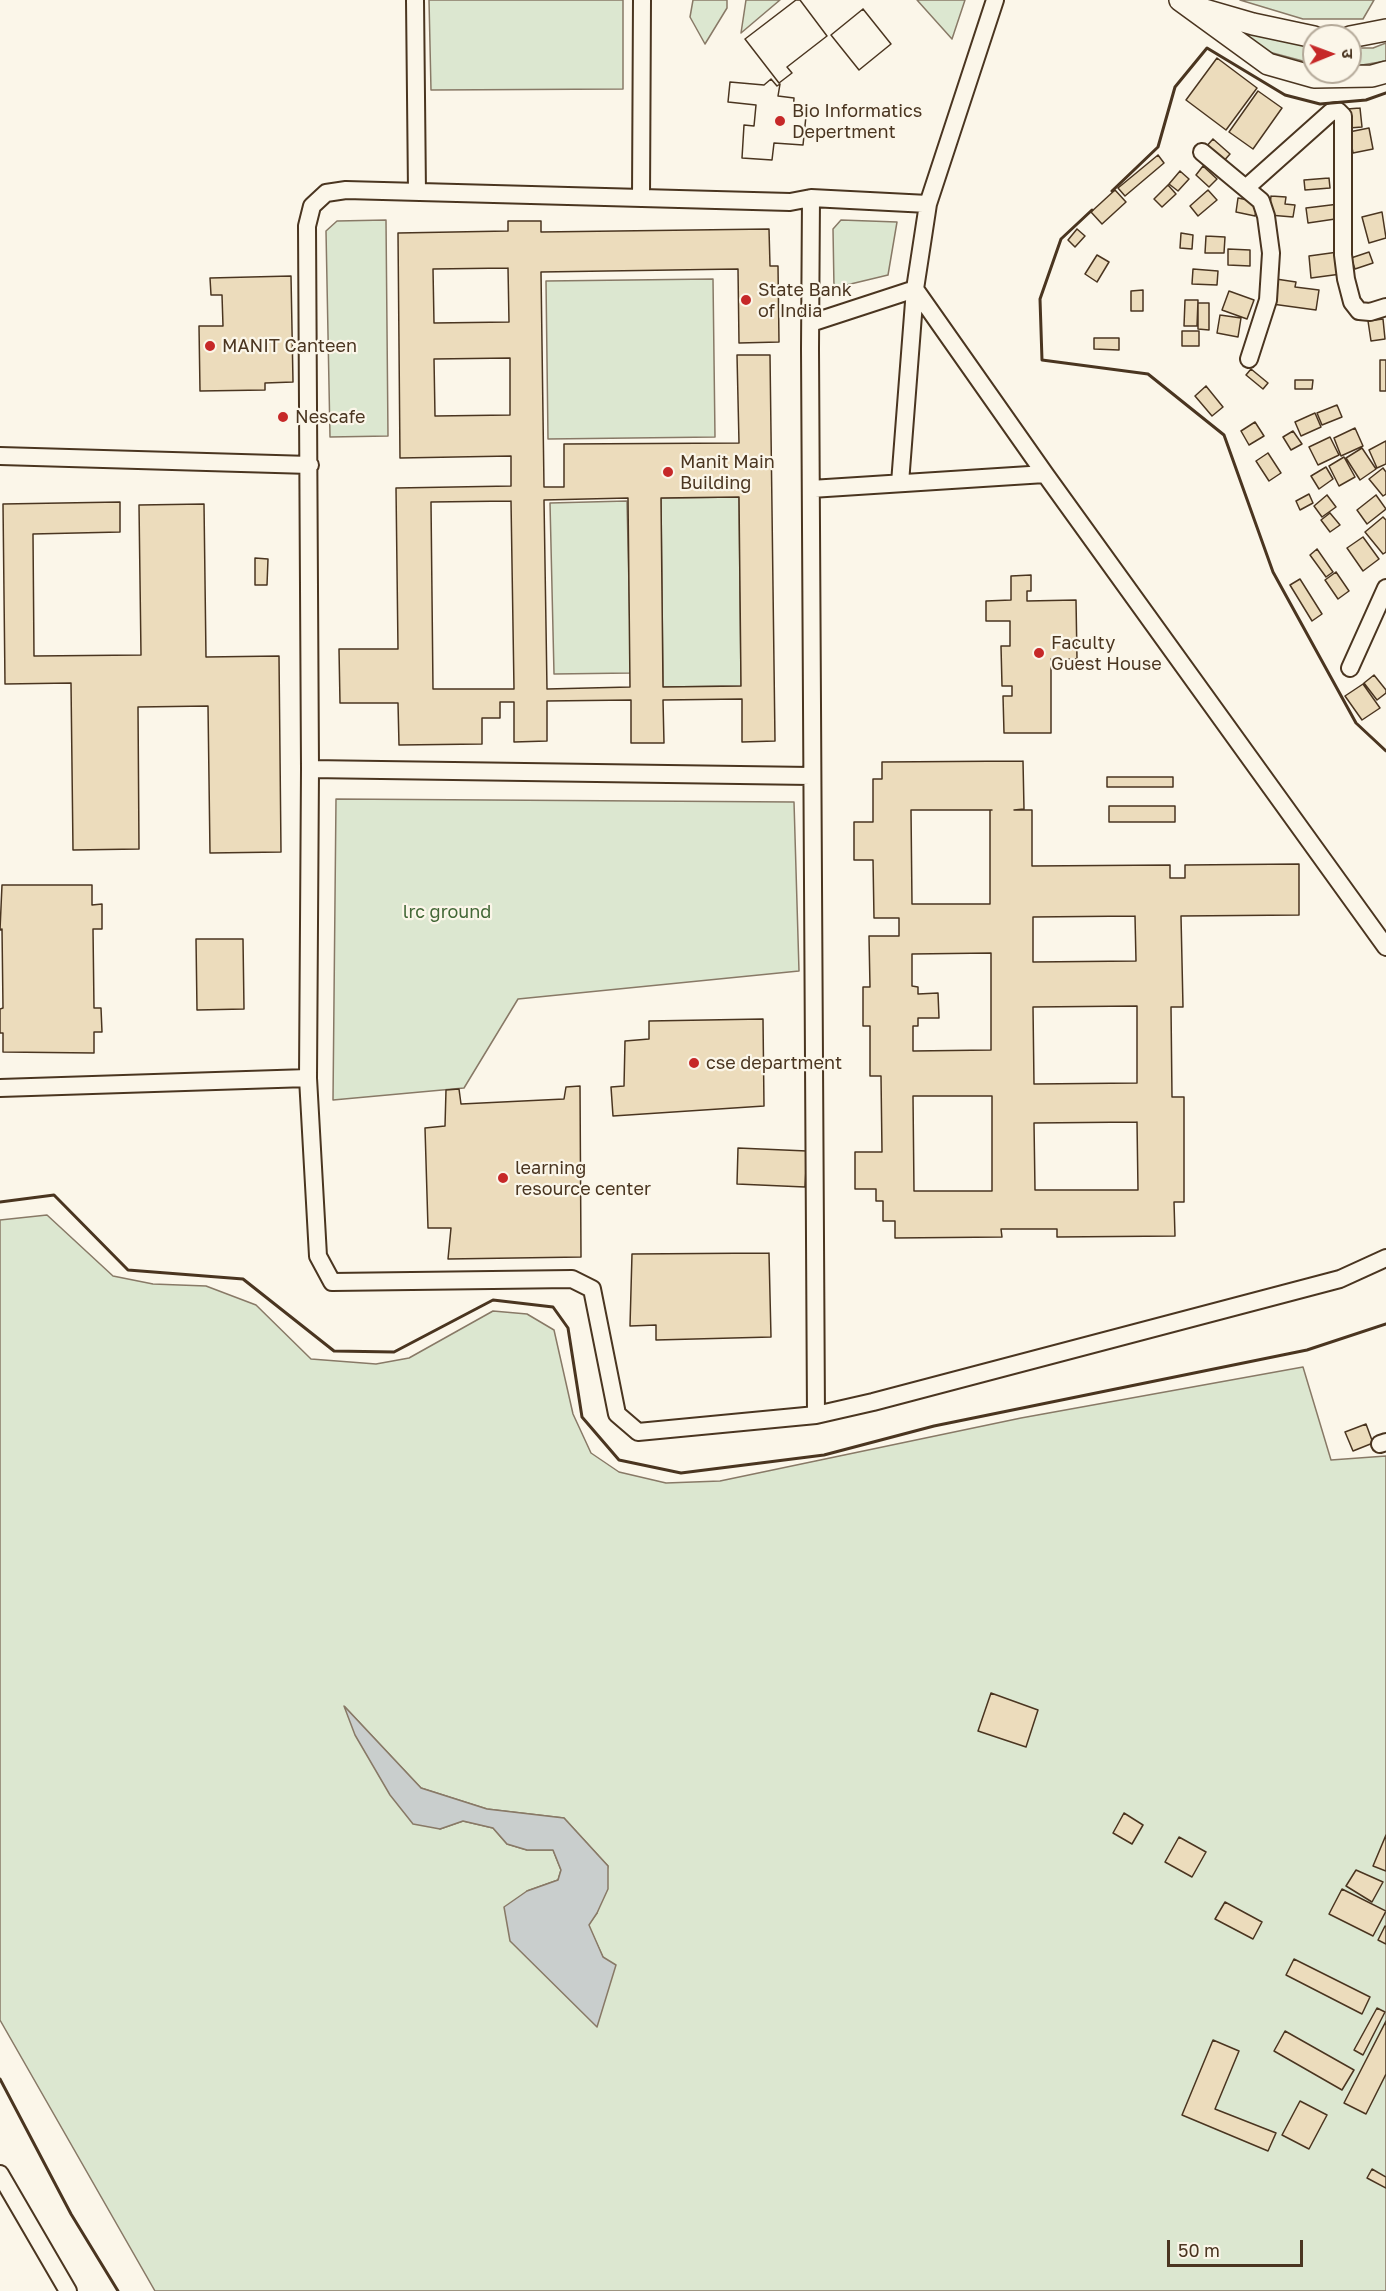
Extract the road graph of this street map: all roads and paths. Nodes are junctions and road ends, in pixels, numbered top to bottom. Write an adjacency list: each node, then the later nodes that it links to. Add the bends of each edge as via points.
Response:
1 (416, 0): 11 (street)
2 (642, 0): 12 (street)
3 (995, 0): 14 (street)
4 (1185, 3): 6 (street); 8 (street, via 1268,64 1314,77 1372,76)
5 (1386, 30): 7 (street)
6 (1302, 34)
7 (1362, 35)
8 (1386, 72)
9 (1202, 152): 10 (street)
10 (1247, 188): 16 (street, via 1331,112 1338,111 1343,116 1346,279 1352,302 1359,311); 18 (street, via 1261,201 1271,253 1268,300)
11 (417, 192): 12 (street); 20 (street, via 346,190 326,193 312,206 307,226)
12 (641, 198): 13 (street, via 790,202)
13 (811, 198): 14 (street); 17 (street)
14 (928, 204): 15 (street)
15 (915, 289): 17 (street); 21 (street); 22 (street)
16 (1386, 308)
17 (811, 323): 23 (street)
18 (1250, 359)
19 (0, 456): 20 (street)
20 (310, 465): 26 (street)
21 (1045, 474): 22 (street); 28 (street)
22 (900, 483): 23 (street)
23 (811, 489): 27 (street)
24 (1386, 588): 25 (street)
25 (1350, 668)
26 (310, 769): 27 (street); 29 (street)
27 (811, 776): 32 (street)
28 (1386, 947)
29 (308, 1078): 30 (street); 32 (street, via 318,1256 332,1282 572,1279 592,1289 617,1414 638,1432)
30 (0, 1088)
31 (1386, 1258): 32 (street, via 1340,1279)
32 (816, 1415)
33 (0, 2174): 34 (street)
34 (68, 2291)

